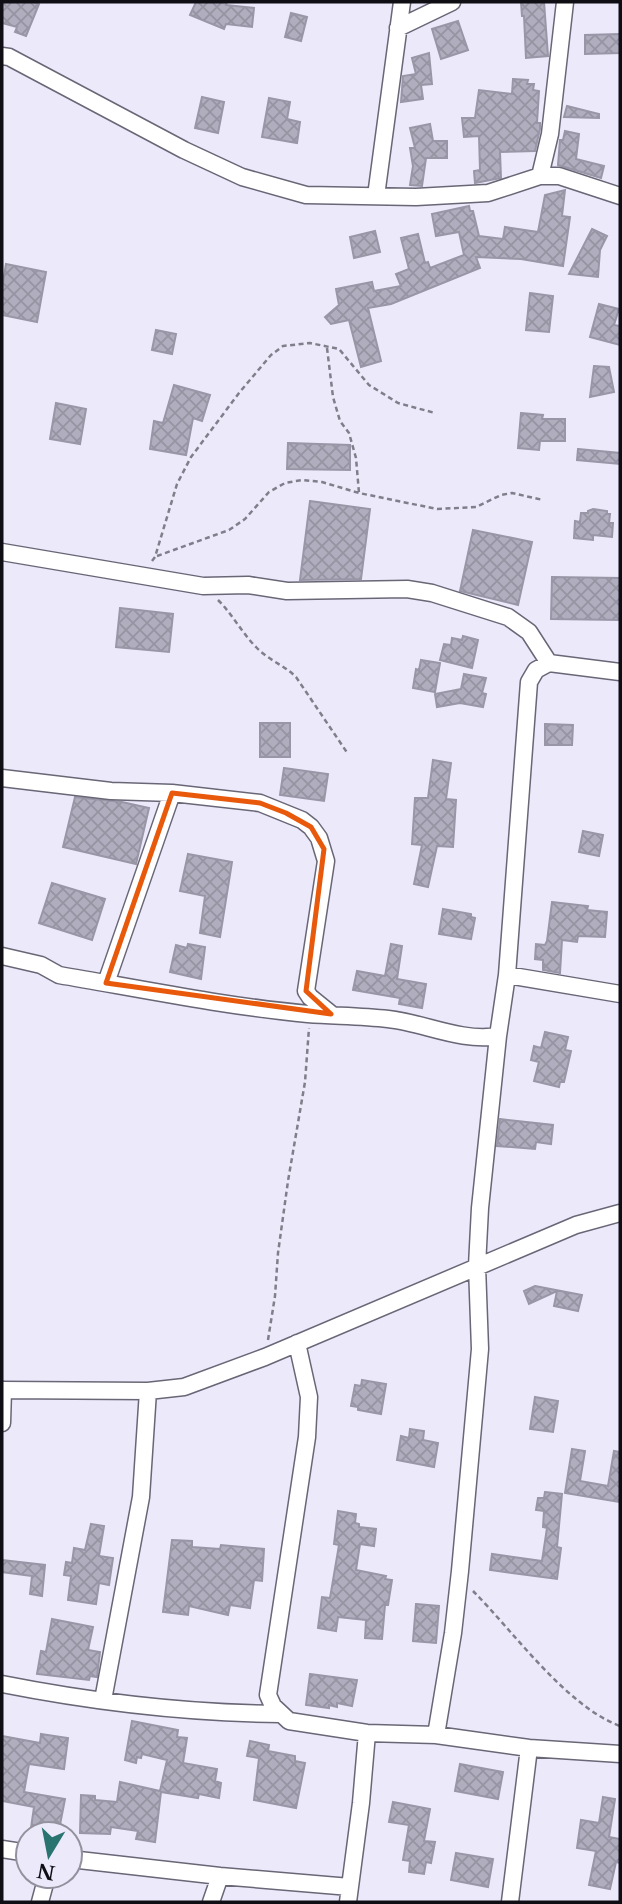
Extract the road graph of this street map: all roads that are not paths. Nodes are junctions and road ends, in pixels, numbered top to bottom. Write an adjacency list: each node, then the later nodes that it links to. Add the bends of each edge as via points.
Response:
1 (402, 2): 4 (street)
2 (452, 2): 4 (street)
3 (565, 2): 6 (street, via 550,134)
4 (398, 28): 7 (street)
5 (4, 54): 7 (street, via 242,177 306,195)
6 (540, 176): 7 (street, via 488,193); 8 (street, via 573,178)
7 (376, 196)
8 (620, 196)
9 (2, 552): 10 (street, via 203,586 432,593 508,617 529,632)
10 (549, 663): 11 (street); 15 (street, via 536,670 529,682)
11 (620, 672)
12 (2, 778): 13 (street)
13 (172, 793): 16 (street); 18 (street, via 260,803 302,820 315,832 326,861 306,991)
14 (2, 956): 16 (street, via 41,965 59,975)
15 (507, 975): 17 (street); 19 (street)
16 (106, 983): 18 (street)
17 (620, 994)
18 (331, 1014): 19 (street, via 399,1020 465,1037)
19 (498, 1036): 21 (street)
20 (620, 1213): 21 (street, via 576,1225)
21 (477, 1266): 22 (street); 30 (street, via 480,1349 453,1633)
22 (297, 1343): 24 (street, via 184,1387); 28 (street, via 309,1397 268,1695)
23 (2, 1390): 24 (street); 25 (street)
24 (148, 1391): 27 (street, via 141,1497)
25 (2, 1423)
26 (2, 1684): 27 (street)
27 (103, 1700): 28 (street)
28 (280, 1714): 29 (street, via 289,1720)
29 (367, 1733): 30 (street); 35 (street)
30 (436, 1735): 31 (street)
31 (529, 1748): 32 (street); 37 (street)
32 (620, 1754)
33 (84, 1861): 34 (street)
34 (220, 1876): 35 (street); 36 (street)
35 (349, 1895)
36 (211, 1902)
37 (510, 1902)

